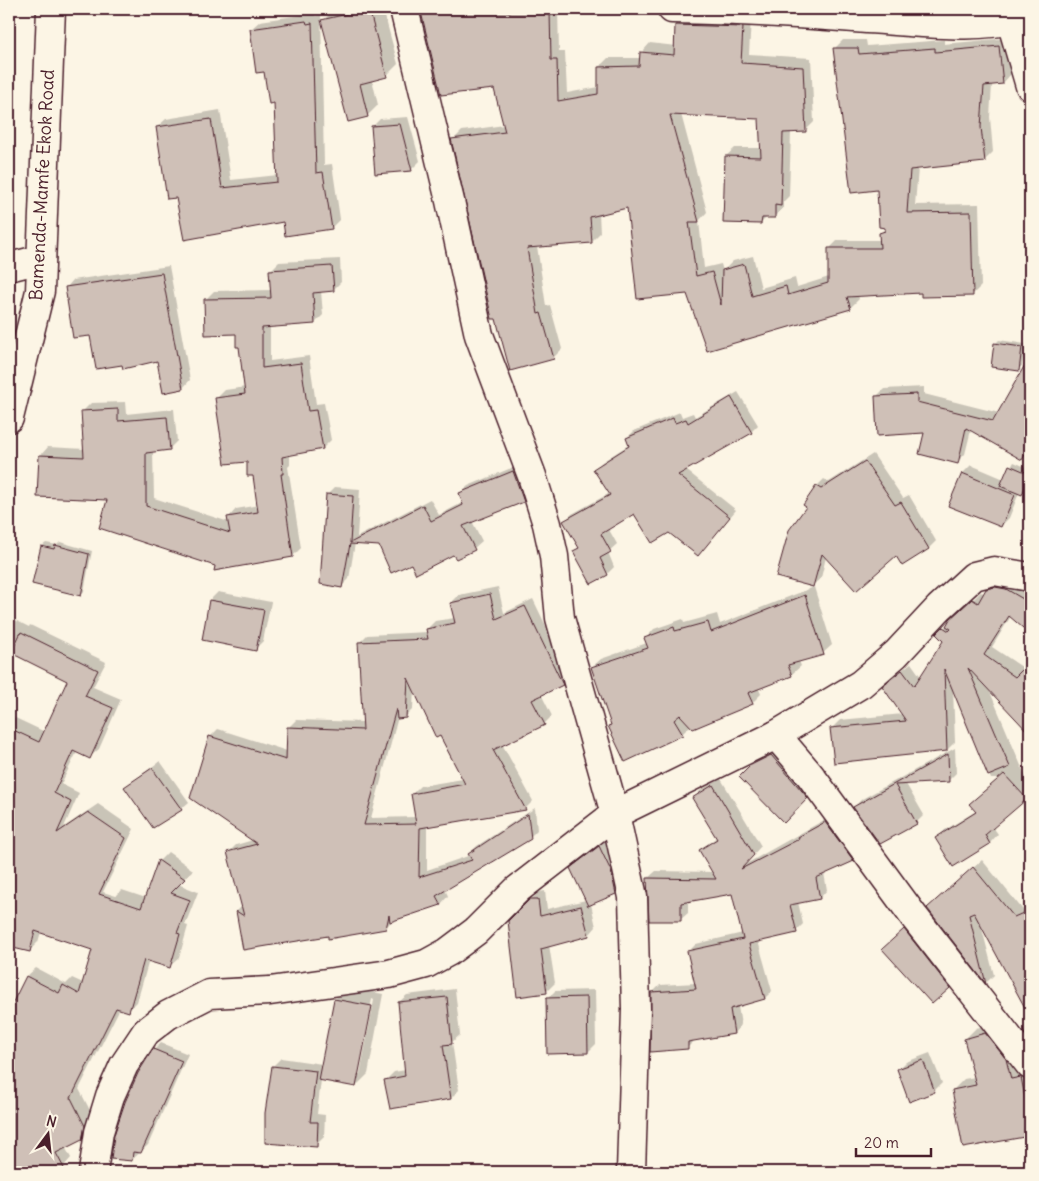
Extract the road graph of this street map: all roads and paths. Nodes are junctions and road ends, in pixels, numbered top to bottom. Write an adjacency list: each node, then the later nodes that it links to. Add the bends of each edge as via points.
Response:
1 (52, 9): 6 (main road, Bamenda-Mamfe Ekok Road)
2 (404, 9): 11 (main road, via 479,335 547,524 554,556 560,618)
3 (672, 9): 4 (main road, via 740,10 951,24)
4 (1021, 18): 5 (main road)
5 (1030, 86)
6 (41, 259): 7 (main road); 8 (main road, Bamenda-Mamfe Ekok Road, via 35,319)
7 (9, 267)
8 (9, 418)
9 (1030, 577): 10 (main road, via 994,571 974,576 861,684)
10 (776, 734): 11 (main road); 12 (main road)
11 (615, 814): 13 (main road, via 518,889 476,931 426,964 389,974 270,991 209,994 168,1015 146,1032 113,1088 99,1132); 14 (main road, via 633,898 636,1009)
12 (1030, 1065)
13 (93, 1172)
14 (630, 1172)

